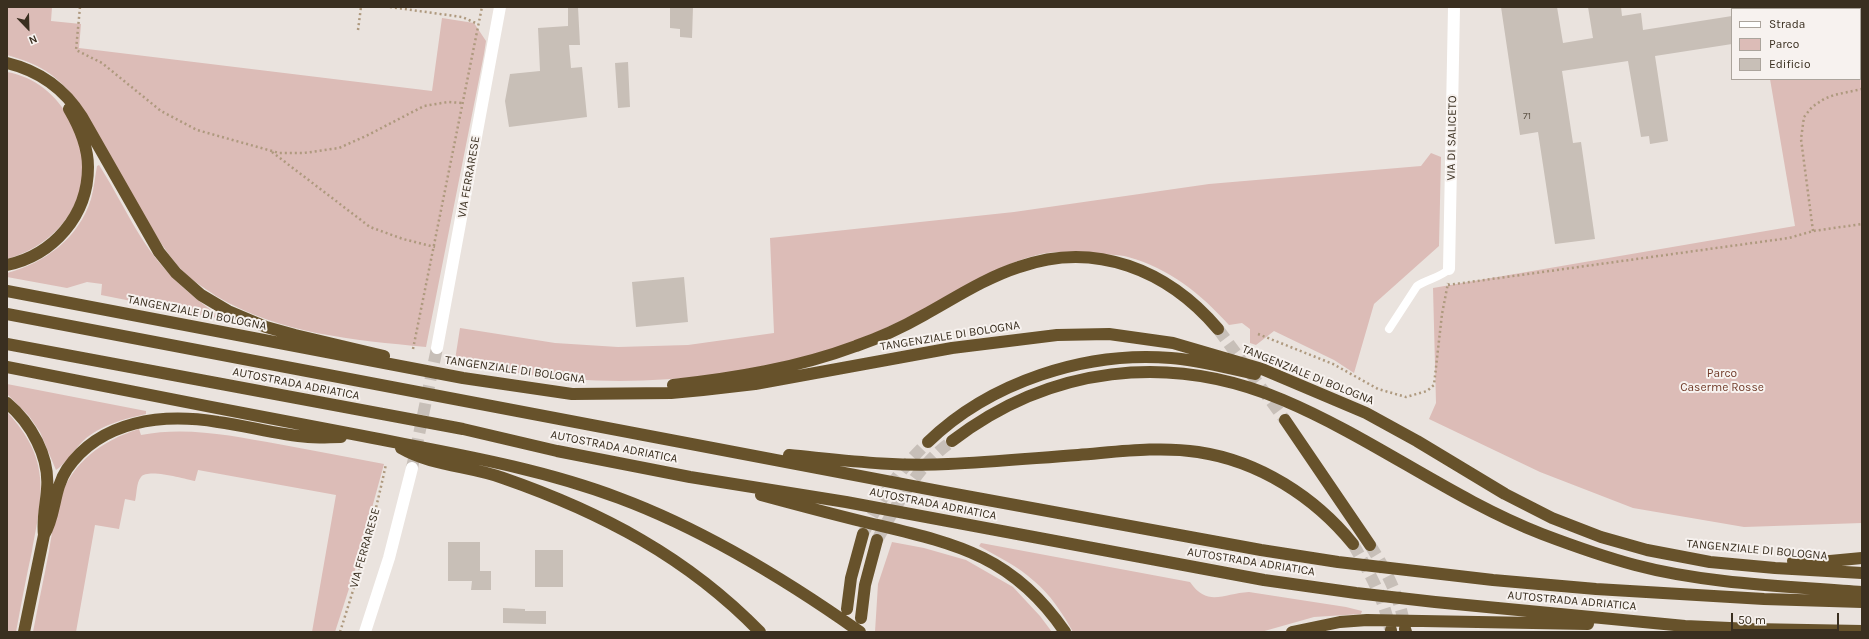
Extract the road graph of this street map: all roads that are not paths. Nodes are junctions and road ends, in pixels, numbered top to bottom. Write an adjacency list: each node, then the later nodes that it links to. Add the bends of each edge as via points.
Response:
1 (500, 7): 12 (main road, VIA FERRARESE)
2 (1454, 7): 6 (main road, VIA DI SALICETO)
3 (7, 63): 4 (highway, via 28,70)
4 (54, 85): 5 (highway, via 72,114 84,145 88,167 84,194 72,222 59,238 35,255); 15 (highway, via 68,96 77,108 159,252 176,273 201,295 217,306 281,332 368,352)
5 (7, 265)
6 (1449, 269): 9 (lane, via 1442,275 1417,286)
7 (7, 291): 15 (highway, TANGENZIALE DI BOLOGNA)
8 (7, 314): 23 (highway, AUTOSTRADA ADRIATICA)
9 (1388, 328)
10 (1218, 329): 16 (highway, via 1186,297 1146,272 1117,262 1066,257 1039,260 1018,267 877,338 810,361 743,375)
11 (7, 344): 25 (highway, AUTOSTRADA ADRIATICA, via 463,429 556,451)
12 (437, 348)
13 (7, 367): 19 (highway)
14 (1265, 373): 16 (highway, TANGENZIALE DI BOLOGNA, via 1223,356 1173,343 1116,335 1057,335 952,348 756,384 671,393); 22 (highway, via 1163,357 1099,360 1045,373 1015,385 958,416); 32 (highway, TANGENZIALE DI BOLOGNA, via 1366,413 1417,440 1505,494 1552,518 1601,537 1647,550)
15 (442, 374): 16 (highway, TANGENZIALE DI BOLOGNA, via 554,392)
16 (604, 394)
17 (7, 403): 27 (highway, via 30,430 45,465 48,489 42,522)
18 (1285, 420): 30 (highway)
19 (367, 437): 20 (highway); 27 (highway, via 308,438 199,420 133,423 101,436 70,465 60,482)
20 (388, 441): 42 (highway, via 423,458 493,474 587,510 633,534 682,565 731,603); 43 (highway, via 539,472 621,498 705,536 822,605)
21 (952, 441): 34 (highway, via 991,414 1014,402 1064,383 1095,376 1139,371 1181,373 1222,381 1283,400 1365,441 1506,518 1550,537 1635,565 1702,577)
22 (928, 442)
23 (718, 448): 29 (highway, via 915,465 1132,451 1198,452 1227,458 1269,475 1294,490 1327,516); 35 (highway, AUTOSTRADA ADRIATICA, via 1172,534 1338,562 1493,580 1656,593)
24 (412, 468): 41 (main road, VIA FERRARESE, via 389,558)
25 (690, 477): 38 (highway, AUTOSTRADA ADRIATICA, via 846,502 1175,564 1356,593); 44 (highway, via 962,548 1008,572 1036,596)
26 (863, 534): 36 (highway, via 853,571)
27 (44, 535): 40 (highway)
28 (877, 540): 37 (highway, via 865,585)
29 (1353, 544)
30 (1370, 545)
31 (1862, 558): 32 (highway, via 1830,561)
32 (1710, 562): 33 (highway, TANGENZIALE DI BOLOGNA)
33 (1862, 573)
34 (1862, 592)
35 (1862, 602)
36 (847, 609)
37 (861, 618)
38 (1685, 626): 39 (highway, AUTOSTRADA ADRIATICA); 45 (highway, via 1368,620 1340,622)
39 (1862, 630)
40 (24, 632)
41 (365, 632)
42 (760, 632)
43 (860, 632)
44 (1065, 632)
45 (1292, 632)

